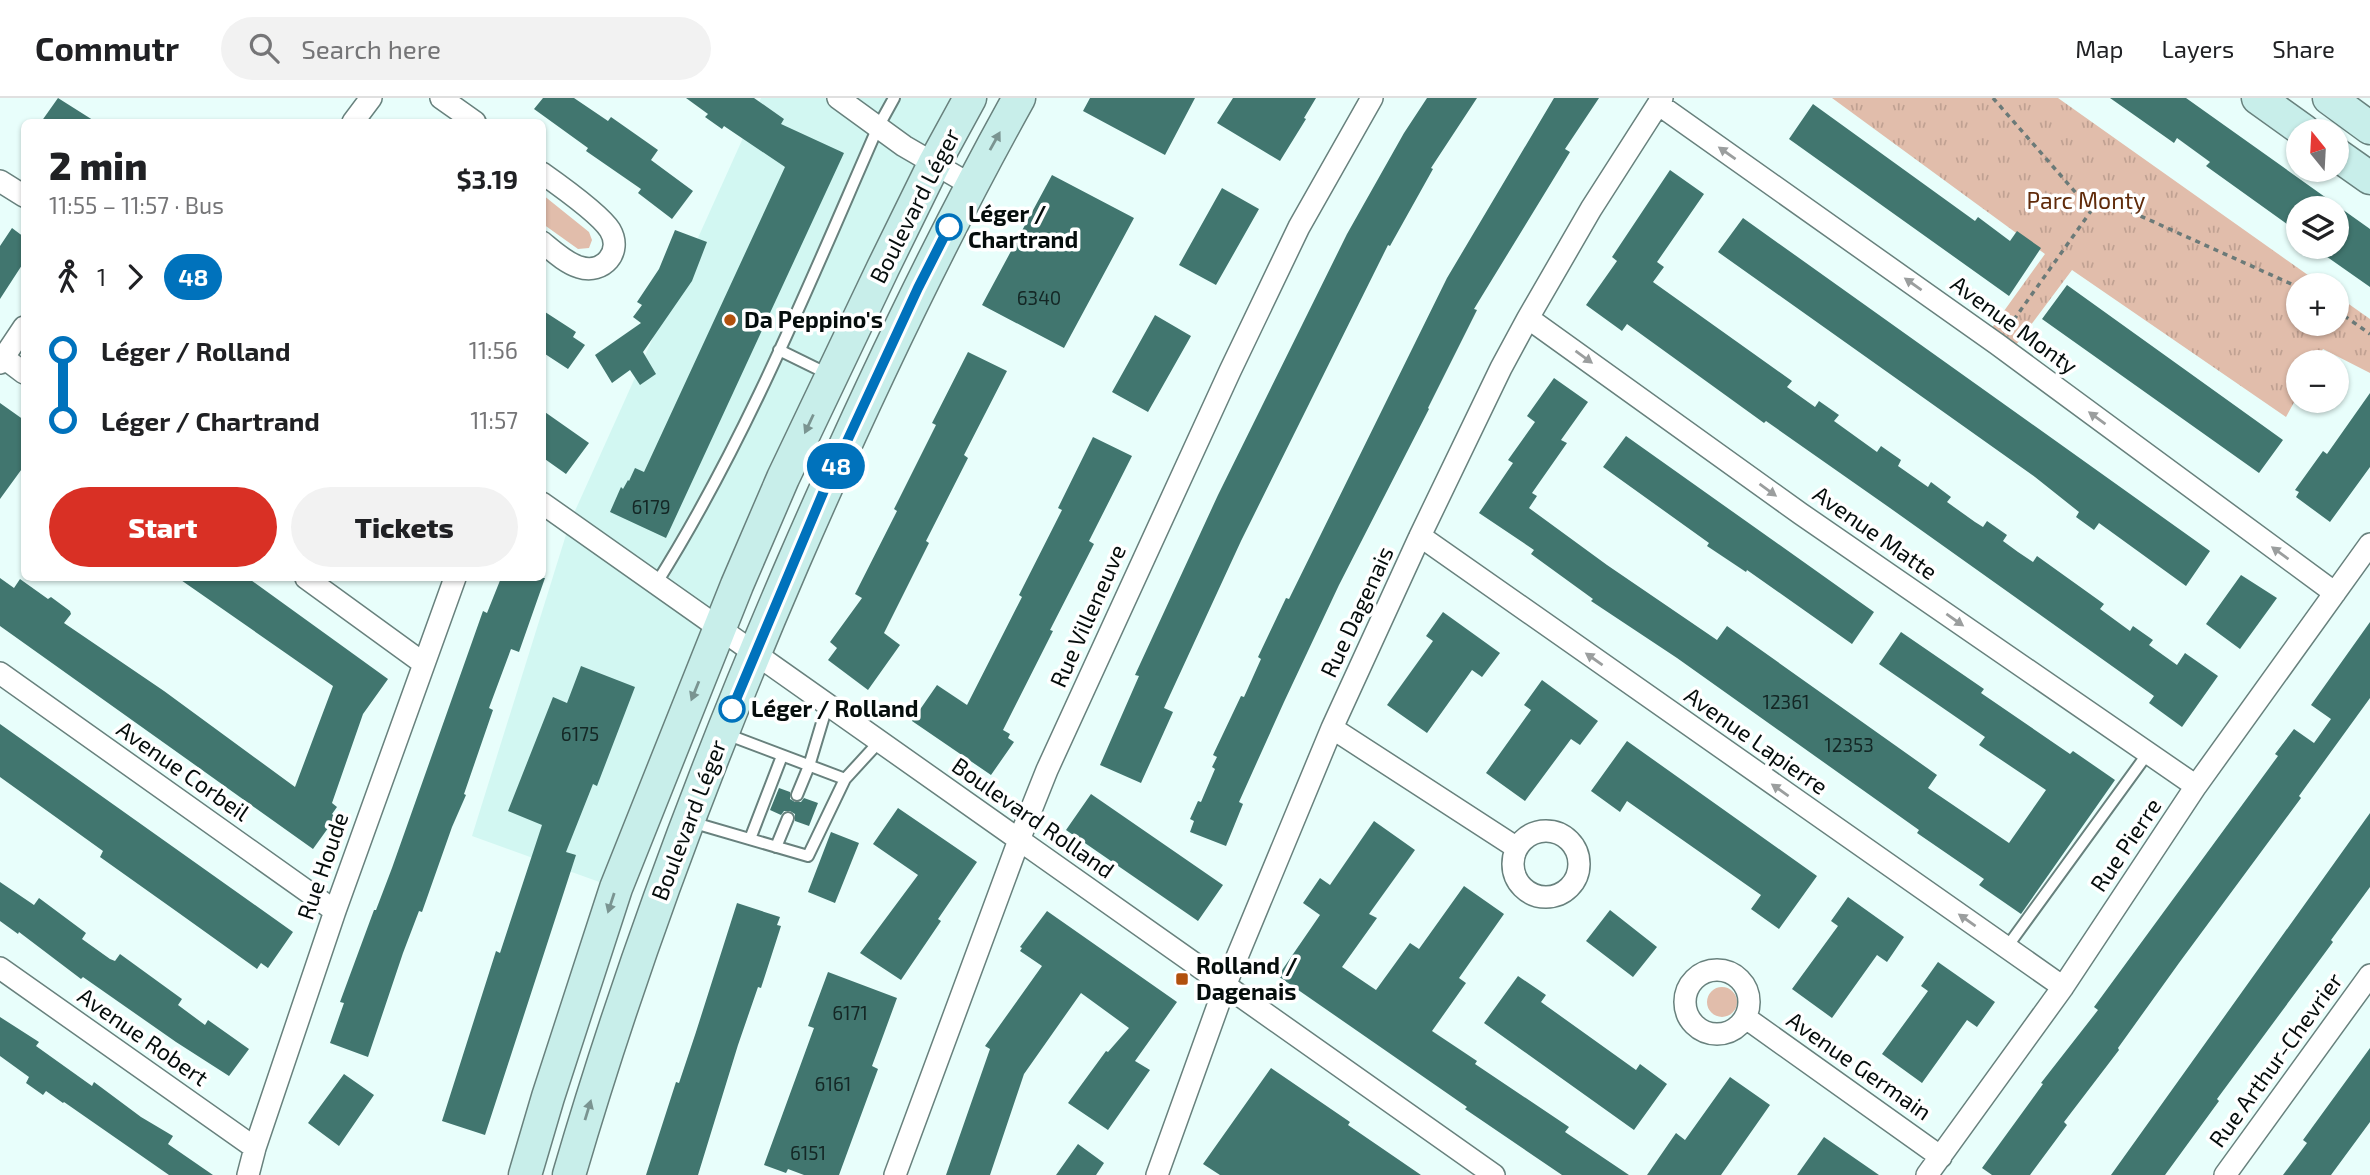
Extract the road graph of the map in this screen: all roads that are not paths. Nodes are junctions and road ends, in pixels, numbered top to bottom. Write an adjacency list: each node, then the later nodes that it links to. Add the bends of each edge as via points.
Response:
1 (371, 98): 11 (street)
2 (440, 98): 12 (street)
3 (838, 98): 14 (street)
4 (894, 98): 14 (lane)
5 (971, 98): 17 (main road, Boulevard Léger)
6 (1019, 98): 21 (main road, Boulevard Léger, one-way to 6)
7 (1372, 98): 54 (street, Rue Villeneuve, via 1299,227 1230,371)
8 (2258, 98): 13 (main road)
9 (2329, 98): 15 (main road)
10 (1660, 101): 24 (street, Rue Dagenais); 36 (street, Avenue Monty, one-way to 10)
11 (355, 119)
12 (471, 119)
13 (2287, 119)
14 (878, 127): 17 (street); 26 (lane)
15 (2370, 128)
16 (2349, 163): 19 (main road)
17 (934, 164): 21 (street); 29 (main road, Boulevard Léger)
18 (546, 176): 23 (street, via 606,225 614,251 601,267 580,268)
19 (2370, 178)
20 (0, 181): 22 (street)
21 (971, 185): 38 (main road, Boulevard Léger, via 870,391)
22 (21, 194)
23 (546, 245)
24 (1528, 318): 31 (street, Rue Dagenais); 45 (street, Avenue Matte, one-way to 45, via 1801,514)
25 (21, 332): 27 (street)
26 (779, 350): 29 (lane); 35 (lane, via 683,541)
27 (2, 361): 28 (street)
28 (21, 371)
29 (832, 376): 37 (main road, Boulevard Léger, one-way to 37, via 783,478)
30 (546, 506): 35 (street, Boulevard Rolland)
31 (1420, 536): 42 (street, Rue Dagenais); 58 (street, Avenue Lapierre, one-way to 31)
32 (2370, 544): 36 (street, Rue Pierre)
33 (310, 581): 39 (street)
34 (454, 581): 39 (street, Rue Houde)
35 (656, 584): 37 (street, Boulevard Rolland)
36 (2335, 593): 49 (street, Rue Pierre)
37 (721, 628): 38 (street, Boulevard Rolland); 67 (main road, Boulevard Léger, one-way to 67, via 616,888)
38 (754, 653): 41 (street, Boulevard Rolland); 43 (main road, Boulevard Léger)
39 (423, 663): 57 (street, Rue Houde)
40 (0, 673): 57 (street, Avenue Corbeil)
41 (827, 706): 44 (street, Boulevard Rolland); 47 (lane)
42 (1332, 728): 56 (street); 61 (street, Rue Dagenais)
43 (723, 732): 46 (lane); 52 (main road, Boulevard Léger)
44 (878, 742): 48 (lane); 54 (street, Boulevard Rolland)
45 (2148, 753): 49 (street, Avenue Matte); 58 (lane)
46 (782, 756): 47 (lane); 53 (lane)
47 (809, 766): 48 (lane); 50 (lane)
48 (845, 779): 55 (lane, via 808,856)
49 (2196, 786): 62 (street, Rue Pierre)
50 (797, 795)
51 (788, 818): 55 (lane)
52 (689, 821): 53 (lane); 68 (main road, Boulevard Léger, one-way to 52, via 659,898)
53 (750, 839): 55 (lane)
54 (1019, 840): 61 (street, Boulevard Rolland); 69 (street, Rue Villeneuve)
55 (776, 847)
56 (1517, 848)
57 (335, 911): 64 (street, Rue Houde)
58 (2007, 947): 62 (street, Avenue Lapierre)
59 (0, 968): 64 (street, Avenue Robert)
60 (2370, 975): 73 (street, Rue Arthur-Chevrier)
61 (1225, 986): 70 (street, Rue Dagenais); 71 (street, Boulevard Rolland)
62 (2063, 987): 65 (street, Rue Pierre)
63 (1746, 1018): 65 (street, Avenue Germain)
64 (255, 1149): 66 (street, Rue Houde)
65 (1941, 1157): 72 (street, Rue Pierre)
66 (248, 1175)
67 (525, 1175)
68 (569, 1175)
69 (895, 1175)
70 (1157, 1175)
71 (1494, 1175)
72 (1927, 1175)
73 (2225, 1175)

